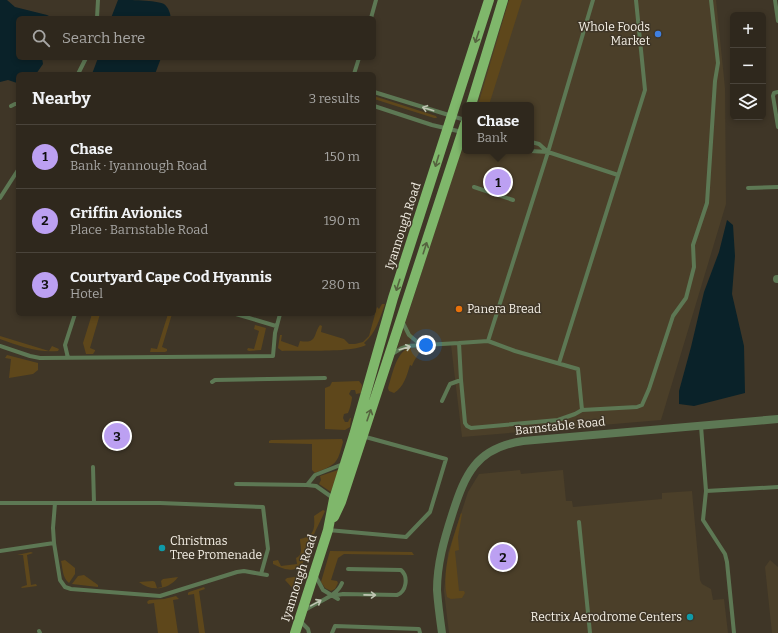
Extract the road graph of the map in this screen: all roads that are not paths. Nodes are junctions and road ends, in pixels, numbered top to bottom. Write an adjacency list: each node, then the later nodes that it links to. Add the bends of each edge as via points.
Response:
1 (98, 0): 9 (lane)
2 (376, 0): 10 (lane)
3 (489, 0): 22 (main road, Iyannough Road, one-way to 22)
4 (503, 0): 18 (main road)
5 (593, 0): 30 (lane)
6 (636, 0): 32 (lane, via 645,88)
7 (711, 0): 54 (lane, via 718,65 707,203 693,245 694,267 686,298 673,316 642,405)
8 (775, 0): 11 (lane)
9 (97, 16)
10 (372, 16)
11 (778, 21)
12 (85, 60): 14 (lane)
13 (358, 60): 15 (lane)
14 (79, 72)
15 (355, 72)
16 (778, 92): 24 (lane, via 773,96)
17 (376, 93): 22 (lane, one-way to 17)
18 (472, 102)
19 (16, 104): 20 (lane)
20 (10, 106)
21 (376, 107): 25 (lane)
22 (451, 116): 23 (lane); 25 (main road, Iyannough Road)
23 (462, 119)
24 (778, 127)
25 (447, 128): 26 (lane); 58 (main road, Iyannough Road, one-way to 58, via 393,298)
26 (462, 130)
27 (462, 136): 41 (main road, Iyannough Road, one-way to 27)
28 (534, 143): 30 (lane)
29 (534, 151): 30 (lane)
30 (548, 152): 32 (lane); 43 (lane)
31 (16, 173): 36 (lane)
32 (618, 175): 49 (lane)
33 (474, 187): 37 (lane)
34 (778, 187): 35 (lane)
35 (748, 188)
36 (0, 198)
37 (514, 200)
38 (74, 316): 48 (lane, via 65,345)
39 (243, 316): 42 (lane)
40 (279, 316): 42 (lane)
41 (402, 320): 45 (lane, via 409,335); 47 (main road, Iyannough Road)
42 (276, 326): 48 (lane, via 272,356)
43 (488, 341): 44 (lane); 49 (lane)
44 (459, 343): 45 (lane); 51 (lane)
45 (421, 345): 47 (lane, one-way to 45, via 402,348)
46 (0, 346): 48 (lane, via 33,358)
47 (390, 354): 57 (main road, Iyannough Road, one-way to 47)
48 (68, 358)
49 (559, 363): 54 (lane, via 578,369)
50 (325, 378): 52 (lane)
51 (461, 380): 53 (lane, via 450,384); 54 (lane, via 465,423 471,428 558,420)
52 (212, 382)
53 (442, 401)
54 (582, 410)
55 (778, 419): 56 (street, Barnstable Road)
56 (701, 426): 63 (lane); 84 (street, Barnstable Road, via 523,441 504,445 486,455 472,467 464,481 442,548 438,575)
57 (362, 436): 69 (main road, Iyannough Road, via 341,502); 69 (lane, via 446,459 430,512 406,537)
58 (345, 464): 61 (lane, via 315,475); 64 (main road, Iyannough Road)
59 (93, 467): 67 (lane)
60 (236, 484): 61 (lane)
61 (307, 485): 64 (lane, via 316,486)
62 (778, 487): 63 (lane)
63 (706, 492): 86 (lane, via 703,520 728,562)
64 (334, 498): 69 (main road, Iyannough Road)
65 (55, 502): 66 (lane, via 24,505); 67 (lane); 70 (lane)
66 (0, 503)
67 (94, 504): 74 (lane, via 160,503 263,507 268,549)
68 (580, 522): 85 (lane)
69 (328, 530): 73 (main road, Iyannough Road)
70 (54, 543): 71 (lane); 74 (lane, via 60,580 65,587 71,589 160,596 237,572)
71 (0, 551)
72 (348, 569): 77 (lane, one-way to 72, via 397,595 405,589 405,576 401,570)
73 (315, 573): 77 (lane, via 323,590); 79 (main road, Iyannough Road)
74 (261, 574): 75 (lane)
75 (266, 575)
76 (342, 583): 77 (lane)
77 (331, 596): 78 (lane); 79 (lane, one-way to 77, via 312,605)
78 (338, 599)
79 (301, 616): 80 (main road, Iyannough Road); 81 (lane)
80 (295, 633)
81 (309, 633)
82 (332, 633): 83 (lane, via 335,626 419,629)
83 (420, 633)
84 (442, 633)
85 (590, 633)
86 (734, 633)

